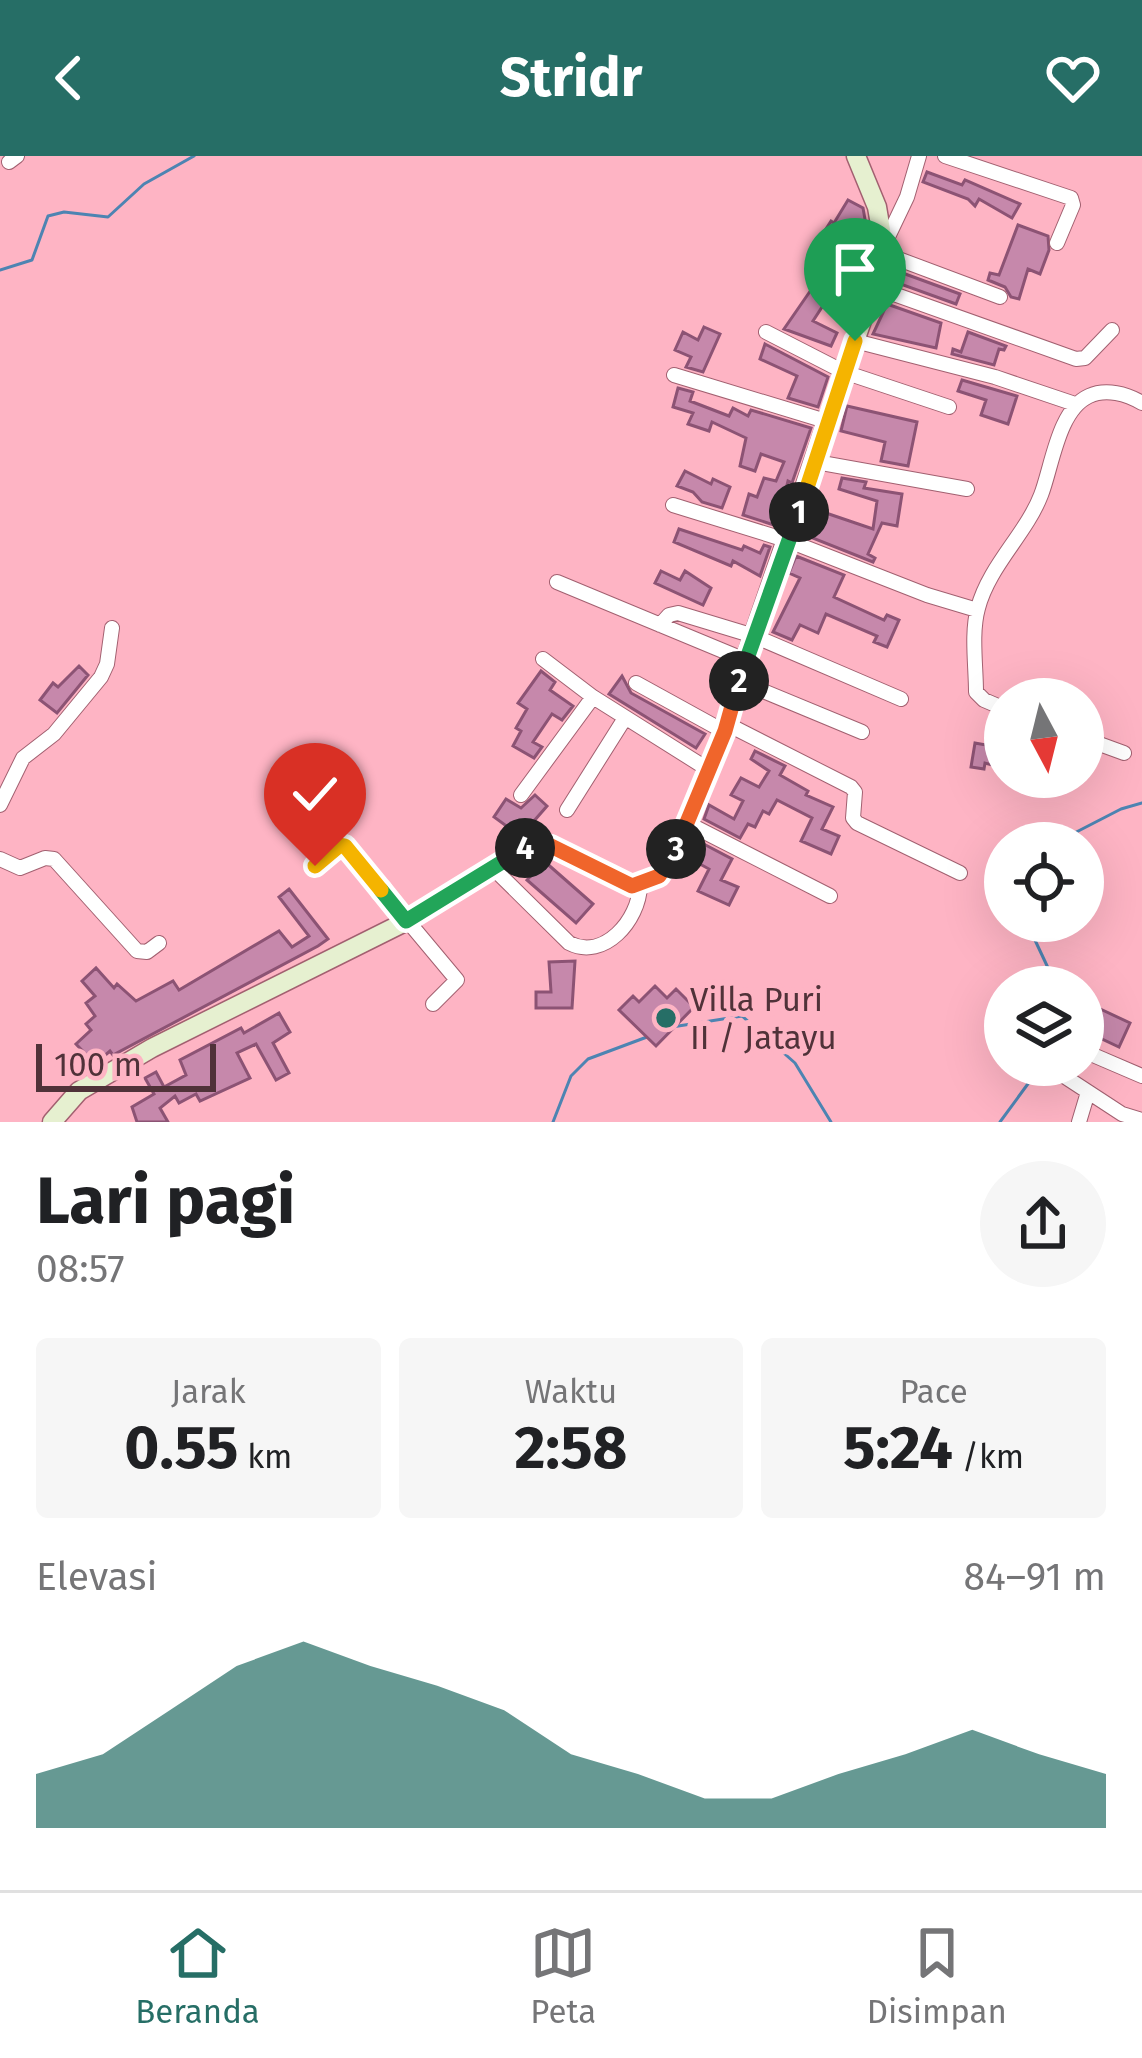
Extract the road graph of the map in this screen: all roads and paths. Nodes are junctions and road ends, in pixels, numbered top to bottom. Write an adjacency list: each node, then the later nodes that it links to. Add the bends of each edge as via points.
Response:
1 (856, 156): 5 (street)
2 (919, 156): 5 (street)
3 (945, 156): 4 (street, via 1071,198)
4 (1057, 243)
5 (885, 244): 6 (street); 7 (street)
6 (874, 287): 8 (street, via 1076,359); 10 (street)
7 (1000, 297)
8 (1112, 330)
9 (766, 332): 11 (street)
10 (855, 341): 11 (street); 14 (street)
11 (844, 372): 15 (street); 16 (street)
12 (674, 375): 16 (street)
13 (1142, 403): 22 (street, via 1115,392 1080,403 1040,499)
14 (1072, 404)
15 (949, 407)
16 (829, 422): 17 (street)
17 (816, 462): 18 (street); 20 (street)
18 (967, 489)
19 (673, 505): 20 (street)
20 (789, 541): 22 (street); 25 (street)
21 (557, 582): 23 (street)
22 (977, 610): 32 (street, via 976,692)
23 (660, 625): 25 (street, via 678,613); 27 (street)
24 (112, 628): 40 (street, via 101,677 23,758)
25 (754, 636): 27 (street); 31 (street)
26 (543, 658): 30 (street)
27 (745, 660): 28 (street)
28 (739, 681): 34 (street); 35 (street)
29 (636, 683): 34 (street)
30 (593, 697): 33 (street); 39 (street)
31 (901, 699)
32 (984, 700)
33 (625, 718): 38 (street); 41 (street)
34 (726, 728): 38 (street); 46 (street, via 850,787 857,823)
35 (862, 732)
36 (1104, 746): 37 (street)
37 (1124, 753)
38 (709, 770): 42 (street)
39 (521, 795)
40 (0, 805)
41 (567, 810)
42 (687, 823): 47 (street, via 668,868); 48 (street)
43 (0, 860): 50 (street, via 20,868 54,860 137,952)
44 (315, 866): 49 (street, via 345,846)
45 (493, 868): 47 (street, via 521,850 551,846); 47 (street, via 583,950 605,944 634,914); 49 (street)
46 (960, 873)
47 (640, 886)
48 (830, 896)
49 (406, 921): 51 (street, via 457,980); 57 (street, via 152,1048 79,1091)
50 (159, 943)
51 (433, 1004)
52 (1104, 1059): 53 (street)
53 (1142, 1076)
54 (1079, 1086): 55 (street)
55 (1088, 1092): 56 (street); 58 (street)
56 (1142, 1120)
57 (52, 1122)
58 (1079, 1122)

